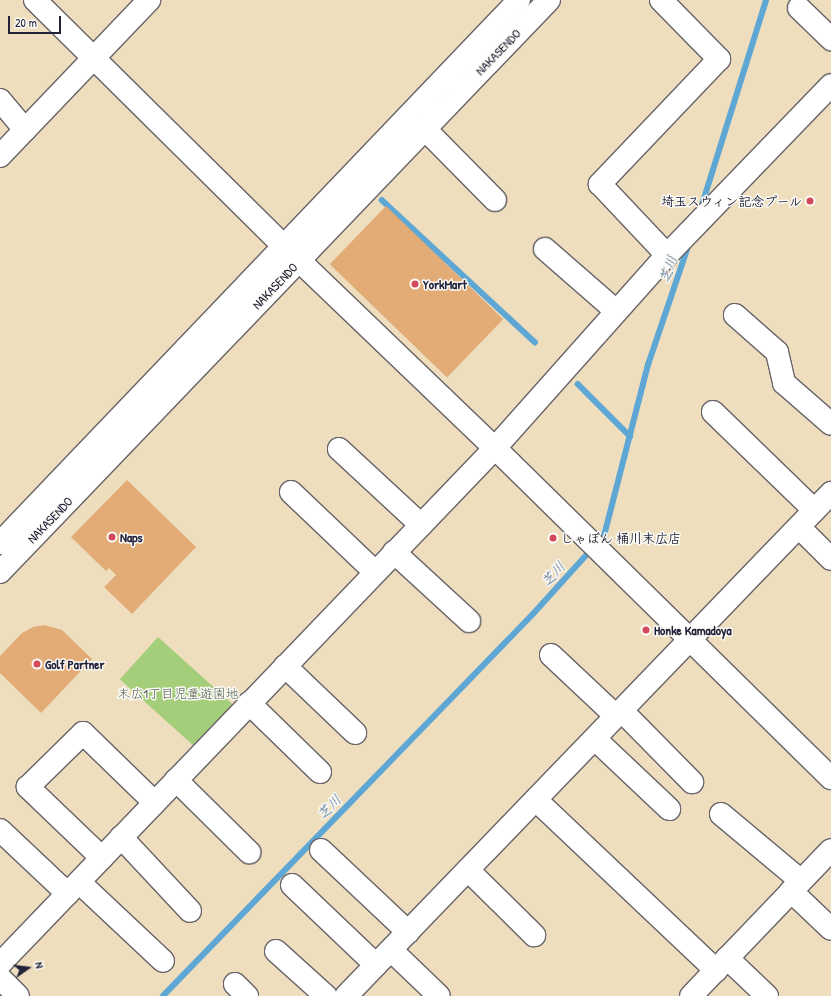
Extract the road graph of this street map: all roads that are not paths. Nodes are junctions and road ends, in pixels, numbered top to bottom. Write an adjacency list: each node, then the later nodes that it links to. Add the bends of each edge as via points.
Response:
1 (35, 0): 8 (main road)
2 (149, 0): 8 (main road)
3 (519, 0): 16 (main road, NAKASENDO)
4 (548, 0): 11 (main road, NAKASENDO)
5 (661, 0): 17 (main road, via 719,59 600,184)
6 (799, 8): 7 (main road)
7 (831, 39)
8 (94, 58): 12 (main road); 16 (main road)
9 (829, 90): 17 (main road)
10 (0, 100): 12 (main road)
11 (424, 128): 14 (main road); 16 (main road, NAKASENDO)
12 (25, 130): 13 (main road)
13 (0, 156)
14 (495, 200)
15 (545, 249): 18 (main road)
16 (292, 253): 22 (main road); 29 (main road, NAKASENDO); 32 (main road, NAKASENDO)
17 (668, 254): 18 (main road)
18 (616, 311): 22 (main road)
19 (735, 315): 21 (main road, via 777,352 784,383)
20 (712, 412): 26 (main road)
21 (831, 424)
22 (495, 448): 27 (main road); 35 (main road)
23 (339, 449): 27 (main road)
24 (290, 492): 33 (main road)
25 (831, 493): 26 (main road)
26 (814, 510): 28 (main road)
27 (421, 525): 30 (main road)
28 (798, 527): 31 (main road); 35 (main road)
29 (0, 543)
30 (394, 552): 33 (main road); 34 (main road)
31 (831, 559)
32 (0, 572)
33 (375, 572): 37 (main road)
34 (469, 622)
35 (689, 638): 39 (main road); 43 (main road)
36 (551, 655): 39 (main road)
37 (285, 666): 38 (main road); 40 (main road)
38 (249, 703): 42 (main road); 44 (main road)
39 (619, 713): 41 (main road); 45 (main road)
40 (355, 733)
41 (595, 739): 46 (main road); 48 (main road)
42 (320, 772)
43 (831, 778)
44 (176, 780): 47 (main road); 54 (main road)
45 (692, 782)
46 (536, 800): 56 (main road); 68 (main road)
47 (155, 803): 51 (main road); 55 (main road, via 83,733 28,787)
48 (669, 809)
49 (721, 814): 58 (main road)
50 (0, 830): 59 (main road)
51 (121, 837): 55 (main road); 60 (main road)
52 (321, 850): 62 (main road)
53 (831, 850): 58 (main road)
54 (249, 852)
55 (102, 858): 59 (main road)
56 (468, 870): 62 (main road); 63 (main road)
57 (292, 885): 65 (main road)
58 (796, 886): 61 (main road); 68 (main road)
59 (73, 888): 66 (main road); 67 (main road)
60 (190, 911)
61 (831, 929)
62 (408, 932): 65 (main road)
63 (534, 935)
64 (276, 951): 71 (main road)
65 (383, 957): 72 (main road); 73 (main road)
66 (163, 961)
67 (0, 964)
68 (721, 964): 74 (main road); 75 (main road)
69 (0, 978): 70 (main road)
70 (18, 996)
71 (326, 996)
72 (346, 996)
73 (439, 996)
74 (691, 996)
75 (767, 996)

